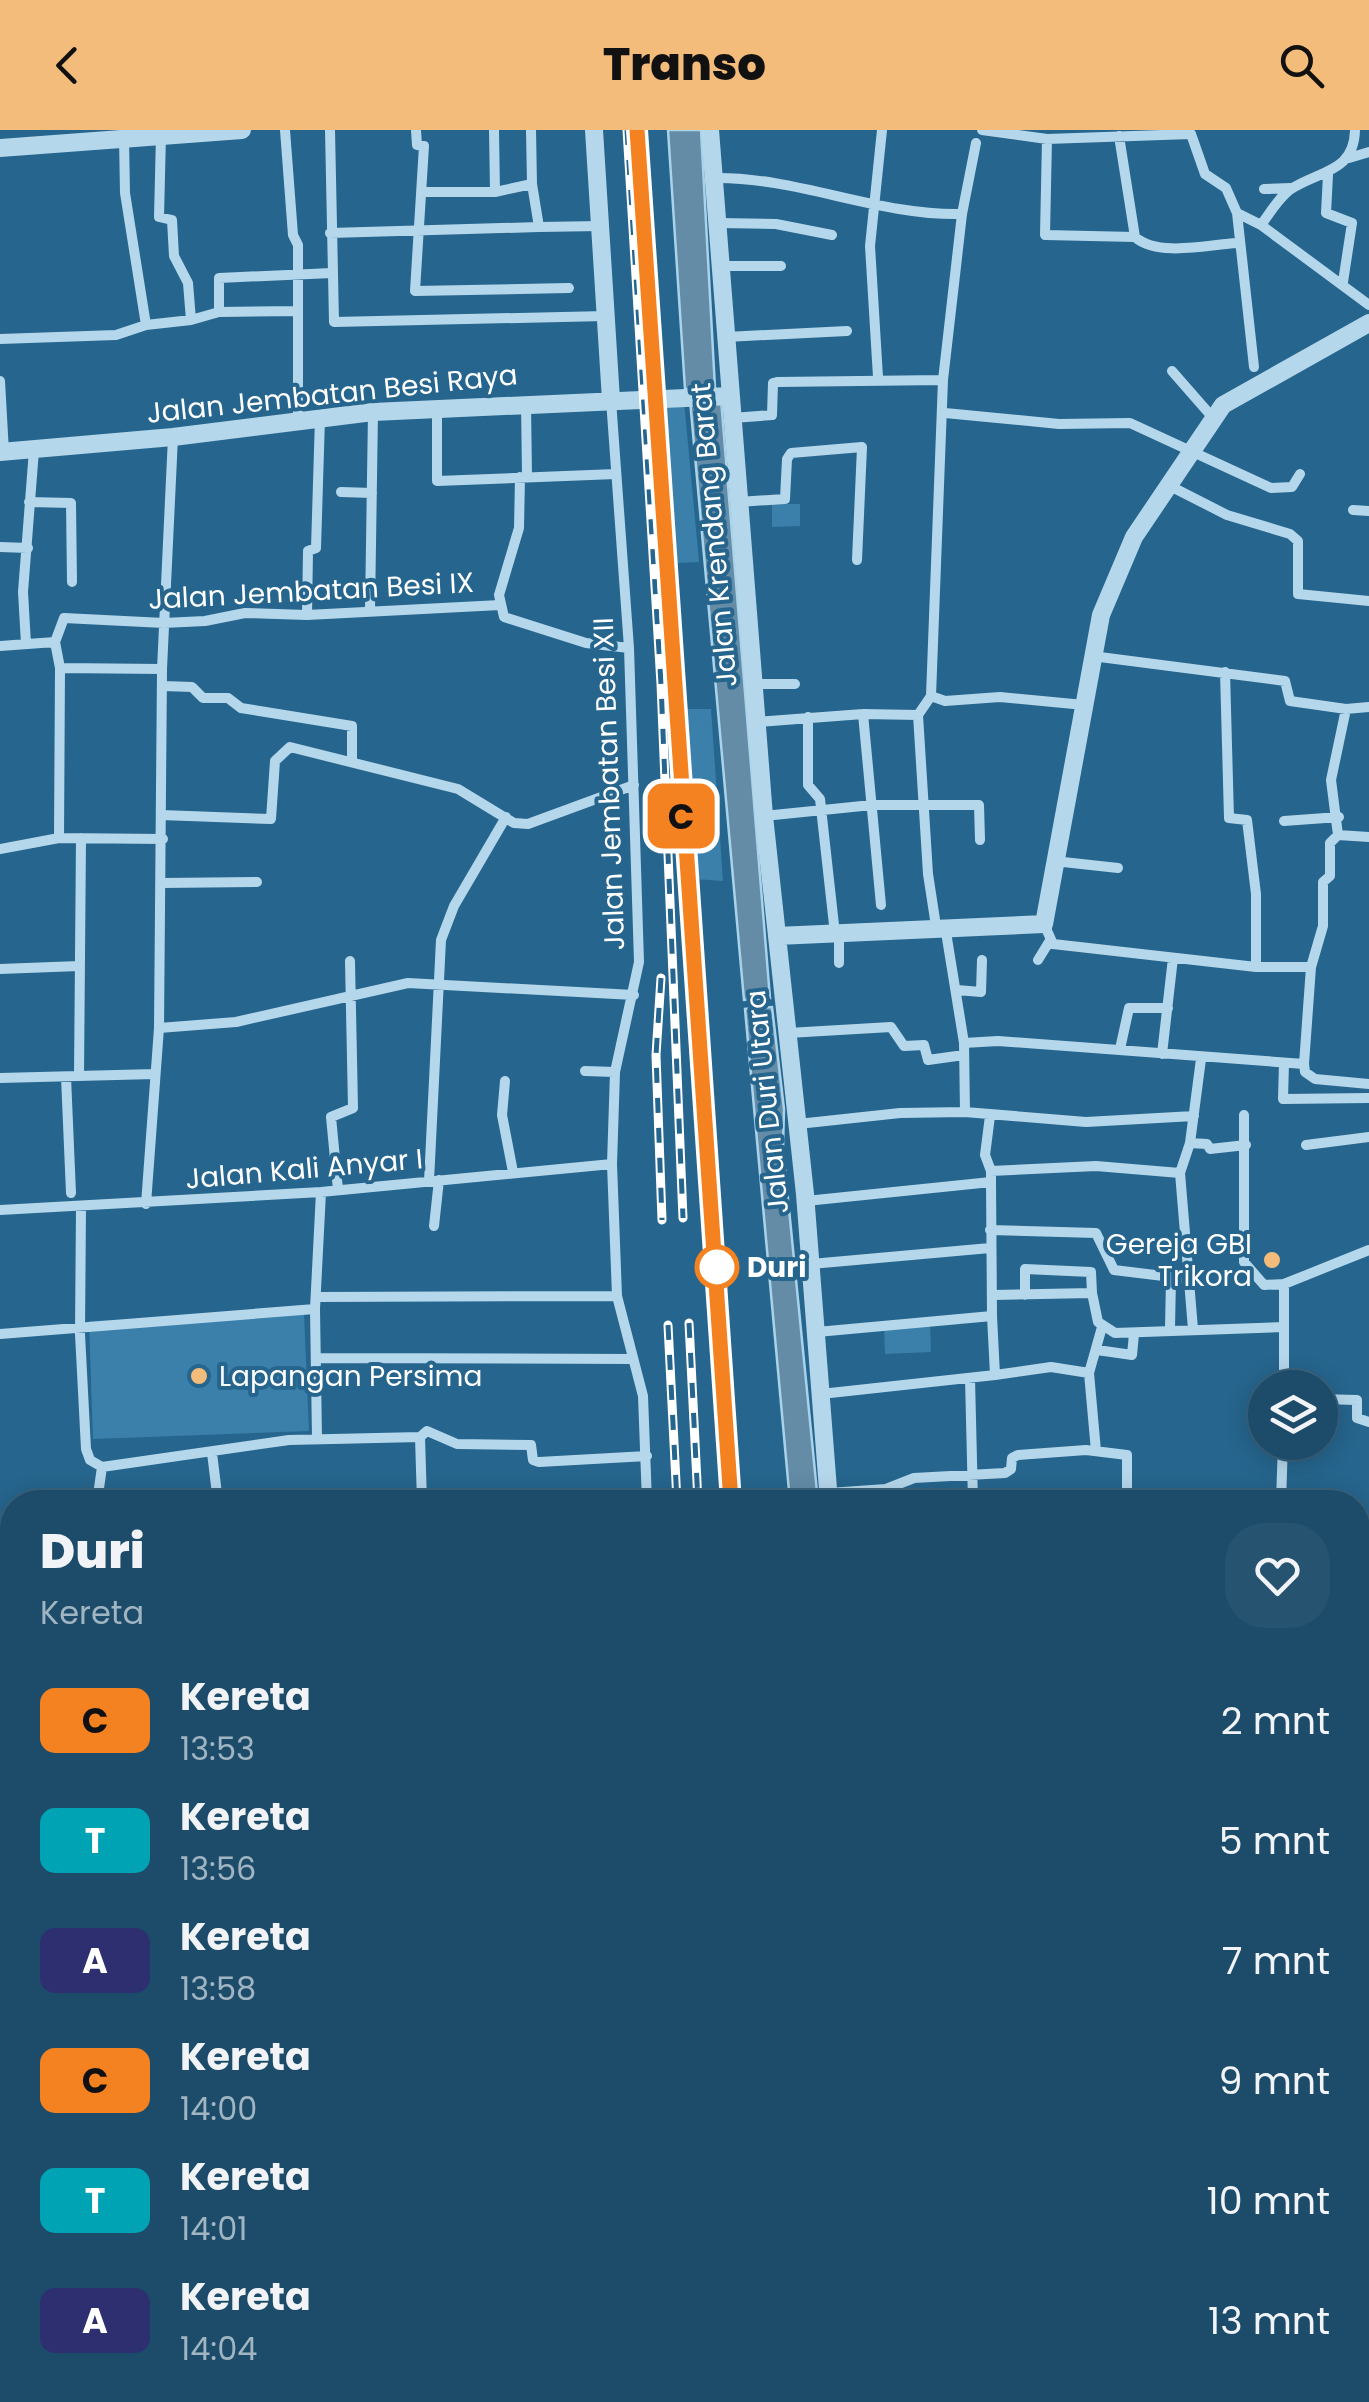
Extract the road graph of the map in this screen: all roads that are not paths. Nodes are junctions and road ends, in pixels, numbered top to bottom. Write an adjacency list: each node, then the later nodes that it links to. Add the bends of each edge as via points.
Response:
1 (242, 130): 13 (street)
2 (286, 130): 45 (street)
3 (330, 130): 38 (street)
4 (416, 130): 28 (street, via 417,145 424,146)
5 (494, 130): 29 (street)
6 (532, 130): 25 (street)
7 (594, 130): 34 (street)
8 (710, 130): 24 (street, Jalan Krendang Barat)
9 (882, 130): 30 (street)
10 (982, 130): 18 (street)
11 (1355, 130): 22 (street)
12 (1164, 132): 15 (street); 31 (street, via 1194,136 1205,174 1226,188)
13 (162, 134): 16 (street); 54 (street, via 159,217 172,220)
14 (1084, 134): 15 (street); 18 (street)
15 (1119, 136): 40 (street)
16 (124, 137): 17 (street); 56 (street, via 125,193)
17 (22, 138): 20 (street)
18 (1047, 138): 40 (street, via 1045,234)
19 (976, 143): 32 (street)
20 (0, 148)
21 (1369, 152): 22 (street)
22 (1348, 158): 23 (street)
23 (1328, 175): 26 (street); 46 (street, via 1326,214 1352,224)
24 (715, 178): 30 (street, via 758,178); 33 (street, Jalan Krendang Barat)
25 (532, 184): 29 (street); 36 (street)
26 (1292, 188): 27 (street); 35 (street)
27 (1264, 189)
28 (422, 192): 29 (street); 37 (street)
29 (495, 192)
30 (876, 203): 32 (street, via 918,215); 62 (street, via 870,246)
31 (1237, 213): 35 (street); 41 (street)
32 (962, 214): 63 (street)
33 (718, 223): 39 (street); 42 (street, Jalan Krendang Barat)
34 (601, 226): 36 (street); 52 (street)
35 (1261, 226): 46 (street)
36 (539, 227): 37 (street)
37 (418, 230): 38 (street); 48 (street)
38 (330, 233): 44 (street)
39 (832, 234)
40 (1135, 237): 41 (street, via 1171,247)
41 (1236, 242): 60 (street)
42 (721, 266): 43 (street); 58 (street, Jalan Krendang Barat)
43 (781, 266)
44 (332, 273): 45 (street); 53 (street, via 334,322)
45 (298, 277): 50 (street); 51 (street, via 220,278)
46 (1342, 282): 49 (street)
47 (570, 288): 48 (street)
48 (415, 291): 53 (street)
49 (1369, 304)
50 (297, 311): 51 (street); 74 (street)
51 (219, 312): 54 (street)
52 (607, 316): 53 (street); 66 (street)
53 (412, 318)
54 (191, 320): 56 (street)
55 (1369, 324): 73 (street, via 1235,395)
56 (146, 325): 59 (street, via 116,335)
57 (847, 331): 58 (street)
58 (726, 337): 65 (street, Jalan Krendang Barat)
59 (0, 339)
60 (1254, 367)
61 (1172, 371): 73 (street)
62 (878, 377): 63 (street); 72 (street, via 773,383 772,415)
63 (943, 380): 70 (street)
64 (0, 381): 78 (street)
65 (726, 396): 66 (street, Jalan Jembatan Besi Raya); 72 (street, Jalan Krendang Barat)
66 (611, 400): 67 (street, Jalan Jembatan Besi Raya); 79 (street, Jalan Jembatan Besi XII)
67 (526, 402): 68 (street, Jalan Jembatan Besi Raya); 81 (street)
68 (436, 409): 69 (street, Jalan Jembatan Besi Raya); 81 (street, via 437,481)
69 (373, 412): 71 (street, Jalan Jembatan Besi Raya); 84 (street)
70 (945, 413): 77 (street, via 1130,423); 109 (street)
71 (320, 418): 74 (street, Jalan Jembatan Besi Raya); 96 (street)
72 (734, 418): 86 (street, Jalan Krendang Barat)
73 (1214, 419): 77 (street)
74 (298, 420): 75 (street, Jalan Jembatan Besi Raya)
75 (173, 438): 76 (street, Jalan Jembatan Besi Raya); 97 (street)
76 (34, 450): 78 (street, Jalan Jembatan Besi Raya); 85 (street)
77 (1194, 450): 80 (street, via 1271,488 1292,487); 82 (street)
78 (2, 452)
79 (616, 474): 81 (street); 101 (street, Jalan Jembatan Besi XII)
80 (1300, 474)
81 (524, 477): 94 (street, via 520,528)
82 (1170, 486): 93 (street, via 1227,515 1290,534 1298,542 1298,594); 102 (street, via 1110,587)
83 (341, 492): 84 (street)
84 (372, 492): 95 (street)
85 (29, 502): 90 (street); 92 (street, via 71,503)
86 (738, 502): 91 (street, via 785,498 791,453 862,447); 106 (street, Jalan Krendang Barat)
87 (1353, 510): 88 (street)
88 (1369, 512)
89 (0, 548): 90 (street)
90 (28, 548): 99 (street)
91 (857, 560)
92 (72, 582)
93 (1369, 601)
94 (500, 605): 95 (street, Jalan Jembatan Besi IX); 101 (street, Jalan Jembatan Besi IX, via 504,617 544,631)
95 (370, 610): 96 (street, Jalan Jembatan Besi IX)
96 (307, 615): 97 (street, Jalan Jembatan Besi IX, via 245,612)
97 (164, 623): 98 (street, Jalan Jembatan Besi IX, via 64,618); 104 (street)
98 (55, 642): 99 (street); 103 (street)
99 (26, 644): 100 (street)
100 (0, 646)
101 (628, 648): 118 (street, Jalan Jembatan Besi XII)
102 (1092, 656): 105 (street); 110 (street)
103 (60, 668): 104 (street); 129 (street)
104 (162, 669): 108 (street)
105 (1224, 672): 112 (street, via 1285,681 1290,701); 149 (street, via 1228,818 1247,820)
106 (754, 684): 107 (street); 116 (street, Jalan Krendang Barat)
107 (794, 684)
108 (164, 686): 117 (street, via 192,687 203,698 228,698 241,708 352,726); 122 (street)
109 (931, 696): 110 (street); 114 (street)
110 (1084, 705): 134 (street)
111 (1369, 707): 112 (street)
112 (1346, 709): 125 (street, via 1331,780)
113 (863, 714): 114 (street); 115 (street); 119 (street)
114 (918, 715): 120 (street)
115 (808, 717): 116 (street); 121 (street, via 808,785)
116 (757, 722): 123 (street, Jalan Krendang Barat)
117 (352, 762): 122 (street, via 290,747 275,761 271,819); 124 (street, via 458,789)
118 (634, 785): 124 (street, via 528,824); 155 (street, Jalan Jembatan Besi XII)
119 (872, 804): 120 (street); 121 (street); 138 (street)
120 (924, 804): 132 (street, via 980,806); 139 (street)
121 (822, 811): 123 (street); 141 (street)
122 (162, 815): 131 (street)
123 (764, 816): 142 (street, Jalan Krendang Barat)
124 (506, 817): 152 (street, via 454,906 441,940)
125 (1338, 817): 126 (street); 127 (street)
126 (1284, 821)
127 (1338, 834): 128 (street); 150 (street, via 1330,844)
128 (1369, 837)
129 (59, 838): 130 (street); 133 (street)
130 (81, 838): 131 (street); 148 (street)
131 (164, 840): 137 (street)
132 (980, 840)
133 (0, 849)
134 (1054, 861): 135 (street); 140 (street)
135 (1118, 868)
136 (257, 882): 137 (street)
137 (162, 883): 157 (street)
138 (881, 905)
139 (941, 926): 140 (street); 141 (street); 153 (street)
140 (1047, 932): 143 (street); 145 (street)
141 (837, 934): 142 (street); 147 (street)
142 (777, 936): 158 (street, Jalan Duri Utara)
143 (1173, 958): 149 (street); 156 (street)
144 (982, 960): 153 (street, via 981,992)
145 (1038, 960)
146 (350, 961): 154 (street)
147 (839, 964)
148 (79, 966): 151 (street); 169 (street)
149 (1256, 967): 150 (street)
150 (1312, 967): 165 (street)
151 (0, 969)
152 (438, 984): 154 (street); 155 (street); 188 (street)
153 (957, 990): 159 (street)
154 (353, 995): 157 (street, via 236,1022); 189 (street, via 354,1108 331,1117)
155 (634, 995): 167 (street, Jalan Jembatan Besi XII)
156 (1168, 1008): 160 (street, via 1129,1008); 161 (street)
157 (159, 1028): 168 (street)
158 (788, 1033): 162 (street, via 891,1027 904,1046 924,1045 928,1060); 179 (street, Jalan Duri Utara)
159 (964, 1042): 160 (street); 162 (street)
160 (1120, 1049): 161 (street)
161 (1162, 1054): 163 (street)
162 (964, 1055): 175 (street)
163 (1201, 1059): 164 (street); 178 (street)
164 (1284, 1063): 165 (street); 174 (street, via 1284,1099)
165 (1304, 1064): 173 (street, via 1315,1079)
166 (585, 1072): 167 (street)
167 (615, 1072): 184 (street, Jalan Jembatan Besi XII)
168 (156, 1074): 169 (street); 193 (street)
169 (79, 1076): 170 (street)
170 (66, 1077): 171 (street); 192 (street)
171 (0, 1078)
172 (505, 1081): 185 (street, via 502,1115)
173 (1369, 1084)
174 (1369, 1098)
175 (965, 1112): 177 (street); 179 (street)
176 (1244, 1115): 182 (street)
177 (990, 1116): 178 (street, via 1086,1122); 187 (street, via 985,1155)
178 (1194, 1116): 181 (street)
179 (798, 1124): 191 (street, Jalan Duri Utara)
180 (1369, 1136): 183 (street)
181 (1190, 1142): 182 (street, via 1210,1149); 186 (street)
182 (1246, 1144): 202 (street, via 1244,1262 1264,1286)
183 (1306, 1145)
184 (612, 1164): 185 (street, Jalan Kali Anyar I); 206 (street, Jalan Jembatan Besi XII)
185 (513, 1172): 188 (street, Jalan Kali Anyar I)
186 (1180, 1174): 187 (street, via 1096,1166); 201 (street)
187 (991, 1177): 191 (street); 196 (street)
188 (434, 1181): 189 (street, Jalan Kali Anyar I); 195 (street)
189 (338, 1190): 190 (street, Jalan Kali Anyar I)
190 (321, 1192): 193 (street, Jalan Kali Anyar I); 207 (street)
191 (806, 1201): 199 (street, Jalan Duri Utara)
192 (73, 1203): 193 (street, Jalan Kali Anyar I); 194 (street, Jalan Kali Anyar I); 209 (street)
193 (146, 1204)
194 (0, 1210)
195 (434, 1226)
196 (990, 1230): 197 (street); 200 (street, via 1096,1232 1114,1270)
197 (990, 1248): 199 (street); 204 (street)
198 (1369, 1250): 202 (street)
199 (811, 1264): 214 (street, Jalan Duri Utara)
200 (1170, 1278): 201 (street); 212 (street)
201 (1188, 1279): 213 (street)
202 (1284, 1284): 211 (street)
203 (1092, 1293): 205 (street); 205 (street, via 1091,1272 1050,1266 1024,1269); 210 (street)
204 (993, 1295): 205 (street); 208 (street)
205 (1025, 1295)
206 (617, 1296): 207 (street); 219 (street, Jalan Jembatan Besi XII)
207 (316, 1303): 209 (street); 218 (street)
208 (992, 1316): 214 (street); 222 (street)
209 (80, 1324): 215 (street); 233 (street, via 86,1449)
210 (1102, 1327): 216 (street); 217 (street)
211 (1284, 1327): 213 (street); 220 (street)
212 (1170, 1328): 213 (street); 216 (street)
213 (1193, 1330)
214 (816, 1332): 224 (street, Jalan Duri Utara)
215 (0, 1334)
216 (1134, 1334): 217 (street, via 1132,1355)
217 (1097, 1350): 221 (street)
218 (318, 1358): 219 (street); 228 (street)
219 (633, 1359): 231 (street, Jalan Jembatan Besi XII)
220 (1284, 1370)
221 (1089, 1373): 222 (street, via 1051,1367); 229 (street)
222 (995, 1375): 223 (street)
223 (970, 1378): 224 (street); 234 (street)
224 (821, 1394): 239 (street, Jalan Duri Utara)
225 (1338, 1399): 226 (street, via 1357,1400 1357,1418)
226 (1369, 1422)
227 (420, 1437): 228 (street); 231 (street, via 427,1432 457,1444 529,1444 539,1462); 237 (street)
228 (317, 1439): 230 (street)
229 (1096, 1451): 234 (street, via 1018,1455 1010,1460 1010,1472); 242 (street, via 1127,1455)
230 (212, 1453): 233 (street); 236 (street)
231 (646, 1456): 238 (street, Jalan Jembatan Besi XII)
232 (1282, 1460): 243 (street)
233 (102, 1466): 235 (street)
234 (970, 1472): 240 (street, via 909,1479); 241 (street)
235 (99, 1490)
236 (217, 1490)
237 (422, 1490)
238 (647, 1490)
239 (828, 1490)
240 (880, 1490)
241 (972, 1490)
242 (1126, 1490)
243 (1281, 1490)

